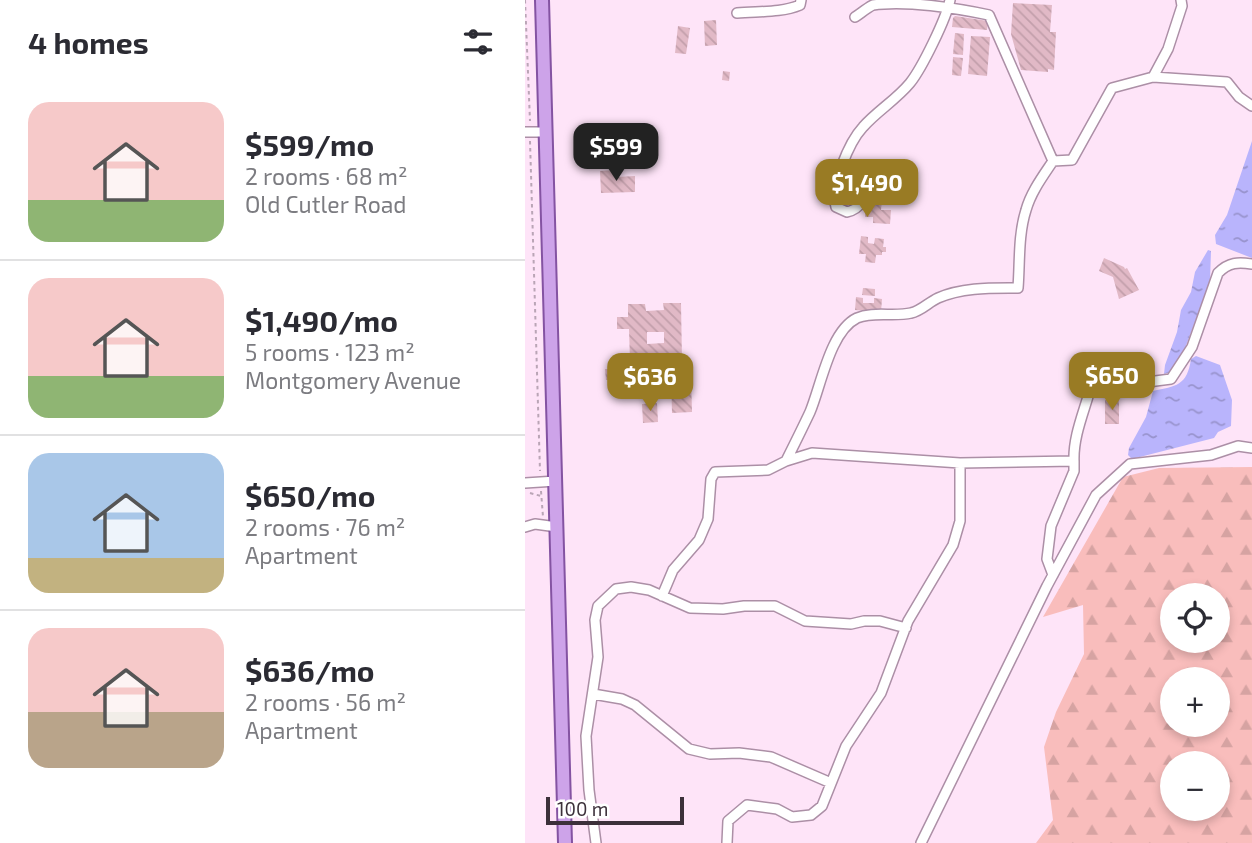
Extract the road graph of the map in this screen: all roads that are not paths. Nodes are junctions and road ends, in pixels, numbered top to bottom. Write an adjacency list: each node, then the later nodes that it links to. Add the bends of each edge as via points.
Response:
1 (542, 0): 9 (main road)
2 (801, 0): 5 (street, via 786,11)
3 (1181, 0): 7 (street, via 1168,49)
4 (949, 3): 6 (street, via 887,1); 11 (street, via 989,15); 12 (street, via 913,80 862,128)
5 (737, 13)
6 (855, 17)
7 (1153, 78): 8 (street, via 1227,82); 11 (street, via 1112,88 1072,160)
8 (1252, 106)
9 (547, 132): 10 (street); 18 (main road)
10 (528, 135)
11 (1053, 160): 15 (street, via 1026,209 1018,288 958,292 912,313 857,318 843,330 828,359 811,410)
12 (843, 167): 12 (street, via 834,201 847,212 859,204 860,188)
13 (1252, 264): 16 (street, via 1226,265 1219,273 1192,347 1171,380 1092,382)
14 (1252, 448): 22 (street, via 1238,446 1211,455 1130,464 1096,495)
15 (786, 461): 17 (street, via 812,453); 23 (street, via 768,470 715,472 708,519 699,540 673,570)
16 (1074, 461): 17 (street); 22 (street, via 1051,526 1047,559)
17 (960, 463): 24 (street, via 960,521 953,545)
18 (556, 481): 19 (street); 21 (main road)
19 (525, 483)
20 (525, 527): 21 (street)
21 (557, 527): 27 (main road)
22 (1053, 575): 30 (street)
23 (662, 596): 24 (street, via 690,608 775,606 805,621 880,621); 25 (street, via 631,587 616,589 598,606)
24 (906, 628): 26 (street, via 881,693 846,746)
25 (593, 694): 26 (street, via 635,705 689,748 711,754 771,757); 28 (street, via 586,736)
26 (831, 783): 29 (street, via 822,806 811,816 792,817 777,809 747,805 728,821)
27 (565, 843)
28 (596, 843)
29 (727, 843)
30 (921, 843)

